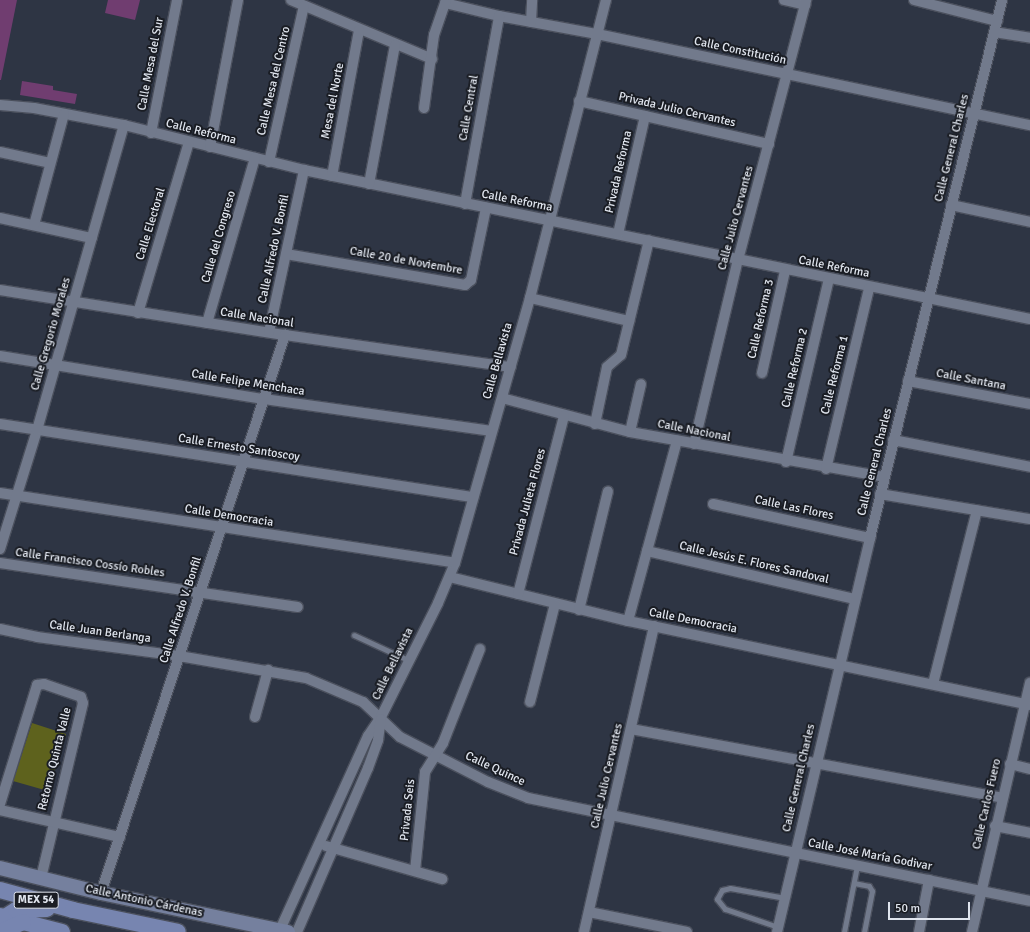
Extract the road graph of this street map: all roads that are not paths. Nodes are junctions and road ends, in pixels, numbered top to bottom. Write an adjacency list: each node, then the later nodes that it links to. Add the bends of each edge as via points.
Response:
1 (177, 0): 30 (street, Calle Mesa del Sur)
2 (238, 0): 33 (street)
3 (291, 0): 11 (street)
4 (532, 0): 13 (street)
5 (606, 0): 17 (street, Calle Bellavista)
6 (784, 0): 10 (street)
7 (914, 0): 14 (street)
8 (1002, 0): 14 (street, Calle General Charles)
9 (445, 2): 12 (street, Calle Constitución); 20 (street, via 434,35)
10 (806, 2): 21 (street, Calle Julio Cervantes)
11 (304, 6): 15 (street); 36 (street, Calle Mesa del Centro)
12 (499, 16): 13 (street, Calle Constitución); 41 (street, Calle Central)
13 (531, 22): 17 (street, Calle Constitución)
14 (997, 22): 16 (street, Calle General Charles)
15 (359, 30): 19 (street); 39 (street, Mesa del Norte)
16 (994, 32): 18 (street); 25 (street, Calle General Charles)
17 (596, 34): 21 (street, Calle Constitución); 22 (street, Calle Bellavista)
18 (1030, 38)
19 (395, 45): 20 (street); 40 (street)
20 (432, 59): 24 (street)
21 (789, 74): 25 (street, Calle Constitución); 32 (street, Calle Julio Cervantes)
22 (579, 101): 27 (street, Privada Julio Cervantes); 45 (street, Calle Bellavista)
23 (0, 105): 26 (street, Calle Reforma)
24 (424, 108)
25 (974, 113): 29 (street, Calle Constitución); 42 (street, Calle General Charles)
26 (64, 114): 28 (street, Calle Reforma); 37 (street)
27 (646, 116): 32 (street, Privada Julio Cervantes); 48 (street, Privada Reforma)
28 (124, 125): 30 (street, Calle Reforma); 49 (street, Calle Gregorio Morales)
29 (1030, 125)
30 (151, 133): 31 (street, Calle Reforma)
31 (189, 142): 33 (street, Calle Reforma); 60 (street, Calle Electoral)
32 (769, 144): 52 (street, Calle Julio Cervantes)
33 (210, 147): 35 (street, Calle Reforma)
34 (0, 152): 37 (street)
35 (256, 158): 36 (street, Calle Reforma); 63 (street, Calle del Congreso)
36 (269, 162): 38 (street, Calle Reforma)
37 (50, 163): 47 (street)
38 (304, 170): 39 (street, Calle Reforma); 51 (street, Calle Alfredo V. Bonfil)
39 (332, 176): 40 (street, Calle Reforma)
40 (369, 184): 41 (street, Calle Reforma)
41 (465, 204): 43 (street, Calle Reforma)
42 (951, 205): 46 (street); 58 (street, Calle General Charles)
43 (486, 208): 45 (street, Calle Reforma); 51 (street, Calle 20 de Noviembre, via 471,280 466,285)
44 (0, 218): 47 (street)
45 (549, 221): 48 (street, Calle Reforma); 57 (street, Calle Bellavista)
46 (1030, 222)
47 (34, 226): 49 (street)
48 (618, 234): 50 (street, Calle Reforma)
49 (92, 238): 59 (street, Calle Gregorio Morales)
50 (649, 240): 52 (street, Calle Reforma); 62 (street)
51 (286, 254): 64 (street, Calle Alfredo V. Bonfil)
52 (738, 260): 53 (street, Calle Reforma); 83 (street, Calle Julio Cervantes)
53 (785, 270): 54 (street, Calle Reforma); 69 (street, Calle Reforma 3)
54 (829, 279): 55 (street, Calle Reforma); 85 (street, Calle Reforma 2)
55 (869, 288): 58 (street, Calle Reforma); 87 (street, Calle Reforma 1)
56 (0, 290): 59 (street, Calle Nacional)
57 (530, 298): 62 (street); 68 (street, Calle Bellavista)
58 (928, 299): 61 (street, Calle Reforma); 70 (street, Calle General Charles)
59 (73, 302): 60 (street, Calle Nacional); 67 (street, Calle Gregorio Morales)
60 (138, 313): 63 (street, Calle Nacional)
61 (1030, 319)
62 (629, 322): 77 (street, via 621,355 607,367)
63 (207, 323): 64 (street, Calle Nacional)
64 (269, 332): 65 (street, Calle Nacional)
65 (285, 335): 68 (street, Calle Nacional); 73 (street, Calle Alfredo V. Bonfil)
66 (0, 356): 67 (street, Calle Felipe Menchaca)
67 (55, 366): 73 (street, Calle Felipe Menchaca); 78 (street, Calle Gregorio Morales)
68 (511, 366): 72 (street, Calle Bellavista)
69 (762, 373)
70 (908, 381): 74 (street, Calle Santana); 81 (street, Calle General Charles)
71 (641, 384): 80 (street)
72 (502, 398): 75 (street, Calle Nacional); 79 (street, Calle Bellavista)
73 (264, 399): 79 (street, Calle Felipe Menchaca); 84 (street, Calle Alfredo V. Bonfil)
74 (1030, 404)
75 (564, 416): 77 (street, Calle Nacional); 105 (street, Privada Julieta Flores)
76 (0, 424): 78 (street, Calle Ernesto Santoscoy)
77 (595, 424): 80 (street, Calle Nacional)
78 (37, 430): 84 (street, Calle Ernesto Santoscoy); 92 (street, Calle Gregorio Morales)
79 (492, 432): 93 (street, Calle Bellavista)
80 (630, 432): 82 (street, Calle Nacional)
81 (894, 440): 86 (street); 88 (street, Calle General Charles)
82 (677, 441): 83 (street, Calle Nacional); 100 (street)
83 (694, 444): 85 (street, Calle Nacional)
84 (242, 462): 93 (street, Calle Ernesto Santoscoy); 97 (street, Calle Alfredo V. Bonfil)
85 (786, 462): 87 (street, Calle Nacional)
86 (1030, 467)
87 (826, 469): 88 (street, Calle Nacional)
88 (884, 477): 91 (street, Calle General Charles)
89 (608, 491): 109 (street)
90 (0, 493): 92 (street, Calle Democracia)
91 (880, 494): 95 (street); 98 (street, Calle General Charles)
92 (17, 496): 97 (street, Calle Democracia); 99 (street, Calle Gregorio Morales)
93 (473, 497): 102 (street, Calle Bellavista)
94 (713, 504): 98 (street, Calle Las Flores)
95 (977, 510): 96 (street); 120 (street)
96 (1030, 519)
97 (221, 528): 102 (street, Calle Democracia); 104 (street, Calle Alfredo V. Bonfil)
98 (870, 538): 106 (street, Calle General Charles)
99 (0, 549)
100 (647, 551): 106 (street, Calle Jesús E. Flores Sandoval); 110 (street)
101 (0, 563): 104 (street, Calle Francisco Cossío Robles)
102 (455, 563): 103 (street, Calle Bellavista)
103 (450, 577): 105 (street, Calle Democracia); 116 (street, Calle Bellavista)
104 (201, 592): 108 (street, Calle Francisco Cossío Robles); 115 (street, Calle Alfredo V. Bonfil)
105 (518, 594): 107 (street, Calle Democracia)
106 (855, 599): 117 (street, Calle General Charles)
107 (555, 604): 109 (street, Calle Democracia); 121 (street)
108 (298, 607)
109 (579, 610): 110 (street, Calle Democracia)
110 (628, 621): 111 (street, Calle Democracia)
111 (654, 626): 117 (street, Calle Democracia); 125 (street, Calle Julio Cervantes)
112 (0, 629): 115 (street, Calle Juan Berlanga, via 38,637)
113 (354, 635): 116 (lane)
114 (480, 649): 126 (street, Privada Seis, via 443,743)
115 (179, 656): 118 (street, Calle Juan Berlanga); 137 (street, Calle Alfredo V. Bonfil)
116 (408, 660): 123 (street, Calle Bellavista)
117 (840, 664): 120 (street, Calle Democracia); 127 (street, Calle General Charles)
118 (268, 670): 123 (street, Calle Juan Berlanga, via 327,685 362,702); 124 (street)
119 (1030, 683): 122 (street, Calle Carlos Fuero)
120 (933, 684): 122 (street, Calle Democracia)
121 (530, 702)
122 (1027, 704): 128 (street, Calle Carlos Fuero)
123 (381, 716): 126 (street, Calle Quince, via 400,737); 138 (street, Calle Bellavista, via 368,736); 139 (street, Calle Bellavista, via 378,740 368,768)
124 (255, 717)
125 (631, 729): 127 (street); 133 (street, Calle Julio Cervantes)
126 (435, 755): 133 (street, Calle Quince, via 488,782 528,798); 143 (street, Privada Seis, via 425,772)
127 (816, 763): 130 (street); 140 (street, Calle General Charles)
128 (1010, 764): 129 (street); 130 (street, Calle Carlos Fuero)
129 (1030, 769)
130 (1002, 798): 135 (street, Calle Carlos Fuero)
131 (0, 804): 134 (street, Retorno Quinta Valle, via 35,688 44,684 81,697 83,703)
132 (0, 810): 134 (street)
133 (611, 815): 140 (street, Calle José María Godivar); 154 (street, Calle Julio Cervantes)
134 (53, 822): 137 (street); 144 (street, Retorno Quinta Valle)
135 (995, 826): 136 (street); 149 (street, Calle Carlos Fuero)
136 (1030, 833)
137 (120, 837): 150 (street, Calle Alfredo V. Bonfil)
138 (320, 844): 139 (street); 157 (street, Calle Bellavista)
139 (332, 848): 143 (street); 160 (street, Calle Bellavista)
140 (795, 853): 141 (street, Calle José María Godivar); 151 (street, Calle General Charles)
141 (857, 866): 146 (street, Calle José María Godivar); 147 (lane)
142 (0, 868): 144 (street, Calle Antonio Cárdenas)
143 (415, 871): 145 (street)
144 (41, 878): 150 (street, Calle Antonio Cárdenas)
145 (442, 879)
146 (929, 880): 149 (street, Calle José María Godivar); 165 (street)
147 (854, 883): 163 (lane); 164 (lane, via 869,886 872,891)
148 (0, 890): 153 (main road, MEX 54)
149 (981, 891): 152 (street, Calle José María Godivar); 166 (street, Calle Carlos Fuero)
150 (101, 892): 157 (street, Calle Antonio Cárdenas)
151 (785, 898): 156 (street, Calle General Charles); 156 (lane, via 730,888 722,890 717,899 725,909)
152 (1030, 901)
153 (72, 910): 155 (main road, via 23,909); 159 (main road, MEX 54)
154 (589, 912): 161 (street, Calle Julio Cervantes); 162 (street)
155 (1, 919): 158 (main road, MEX 54)
156 (778, 930)
157 (282, 931)
158 (62, 932)
159 (178, 932)
160 (297, 932)
161 (584, 932)
162 (687, 932)
163 (844, 932)
164 (864, 932)
165 (919, 932)
166 (972, 932)

